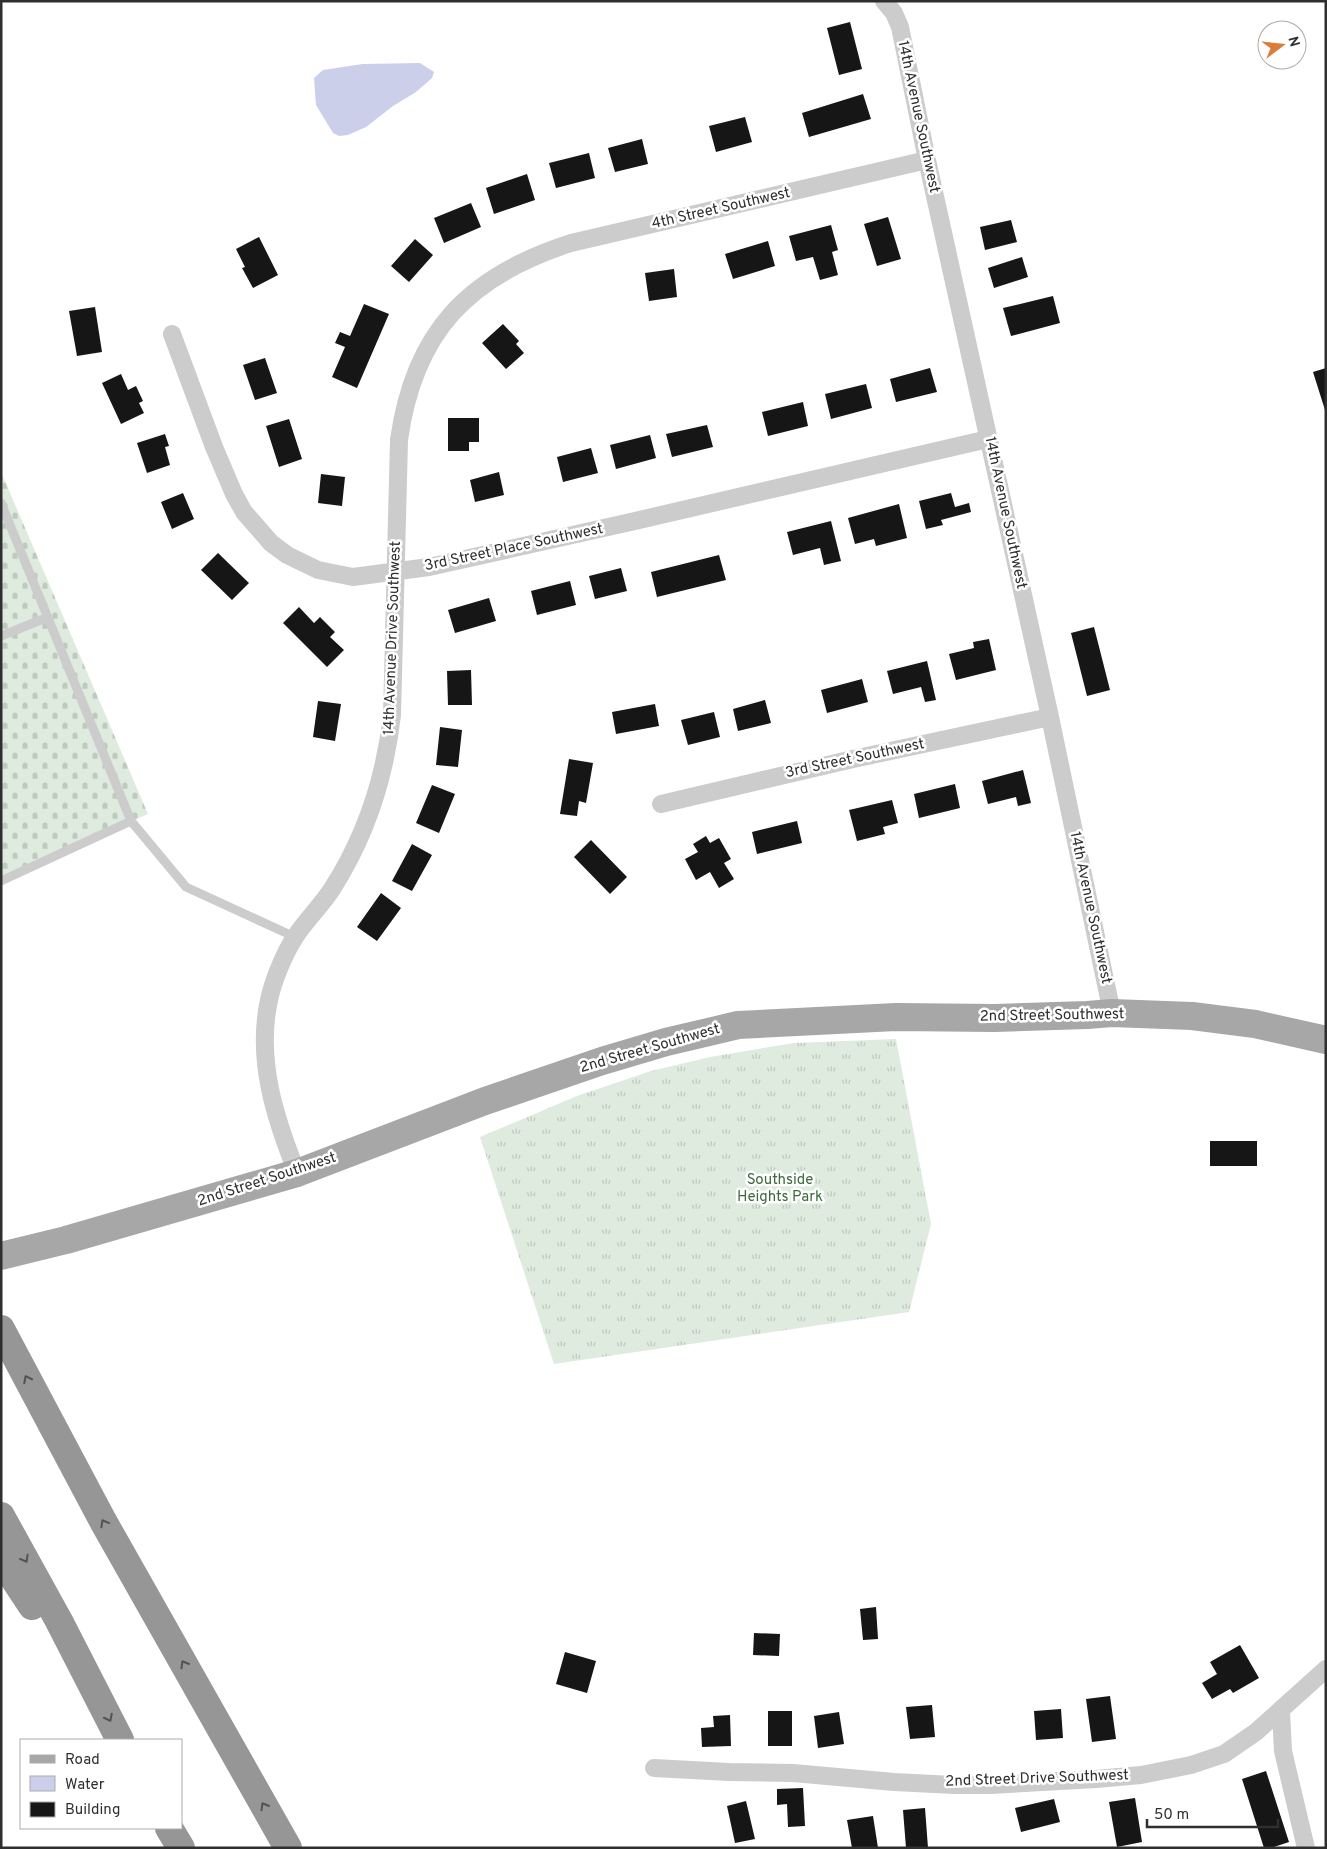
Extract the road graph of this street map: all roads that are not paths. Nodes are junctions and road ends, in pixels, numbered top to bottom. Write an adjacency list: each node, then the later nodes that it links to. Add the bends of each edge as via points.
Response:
1 (889, 7): 2 (street, 14th Avenue Southwest, via 900,27)
2 (927, 160): 3 (street, 4th Street Southwest, via 571,243); 5 (street, 14th Avenue Southwest)
3 (516, 264): 7 (street, 14th Avenue Drive Southwest, via 482,285 458,307 425,352 409,389 399,440)
4 (172, 334): 7 (street, 3rd Street Place Southwest, via 234,494 244,512 271,543 286,555 318,570 353,578)
5 (988, 438): 7 (street, 3rd Street Place Southwest, via 635,521); 10 (street, 14th Avenue Southwest)
6 (1, 504): 8 (lane)
7 (395, 572): 14 (street, 14th Avenue Drive Southwest, via 392,715 382,778 351,858 331,891)
8 (48, 617): 9 (lane); 12 (lane)
9 (1, 636)
10 (1050, 717): 11 (street, 3rd Street Southwest); 15 (street, 14th Avenue Southwest)
11 (661, 804)
12 (131, 821): 13 (lane); 14 (lane, via 186,886)
13 (1, 880)
14 (295, 938): 17 (street, 14th Avenue Drive Southwest, via 277,974 269,1000 264,1051 272,1101)
15 (1112, 1013): 16 (main road, 2nd Street Southwest, via 1192,1016 1255,1024); 17 (main road, 2nd Street Southwest, via 995,1018 896,1017 738,1025 602,1061 485,1101)
16 (1326, 1040)
17 (297, 1173): 18 (main road, 2nd Street Southwest)
18 (1, 1256)
19 (1, 1329): 29 (highway, one-way to 19, via 102,1521)
20 (1, 1516): 23 (highway, one-way to 23)
21 (1, 1559): 23 (highway)
22 (1326, 1668): 24 (street, 2nd Street Drive Southwest)
23 (95, 1691): 25 (highway, one-way to 25)
24 (1281, 1711): 26 (street, 2nd Street Drive Southwest, via 1224,1754 1166,1770 1096,1779 954,1784 793,1772); 30 (street, via 1283,1751)
25 (119, 1739)
26 (654, 1768)
27 (170, 1829): 28 (highway)
28 (181, 1848)
29 (288, 1848)
30 (1306, 1848)

